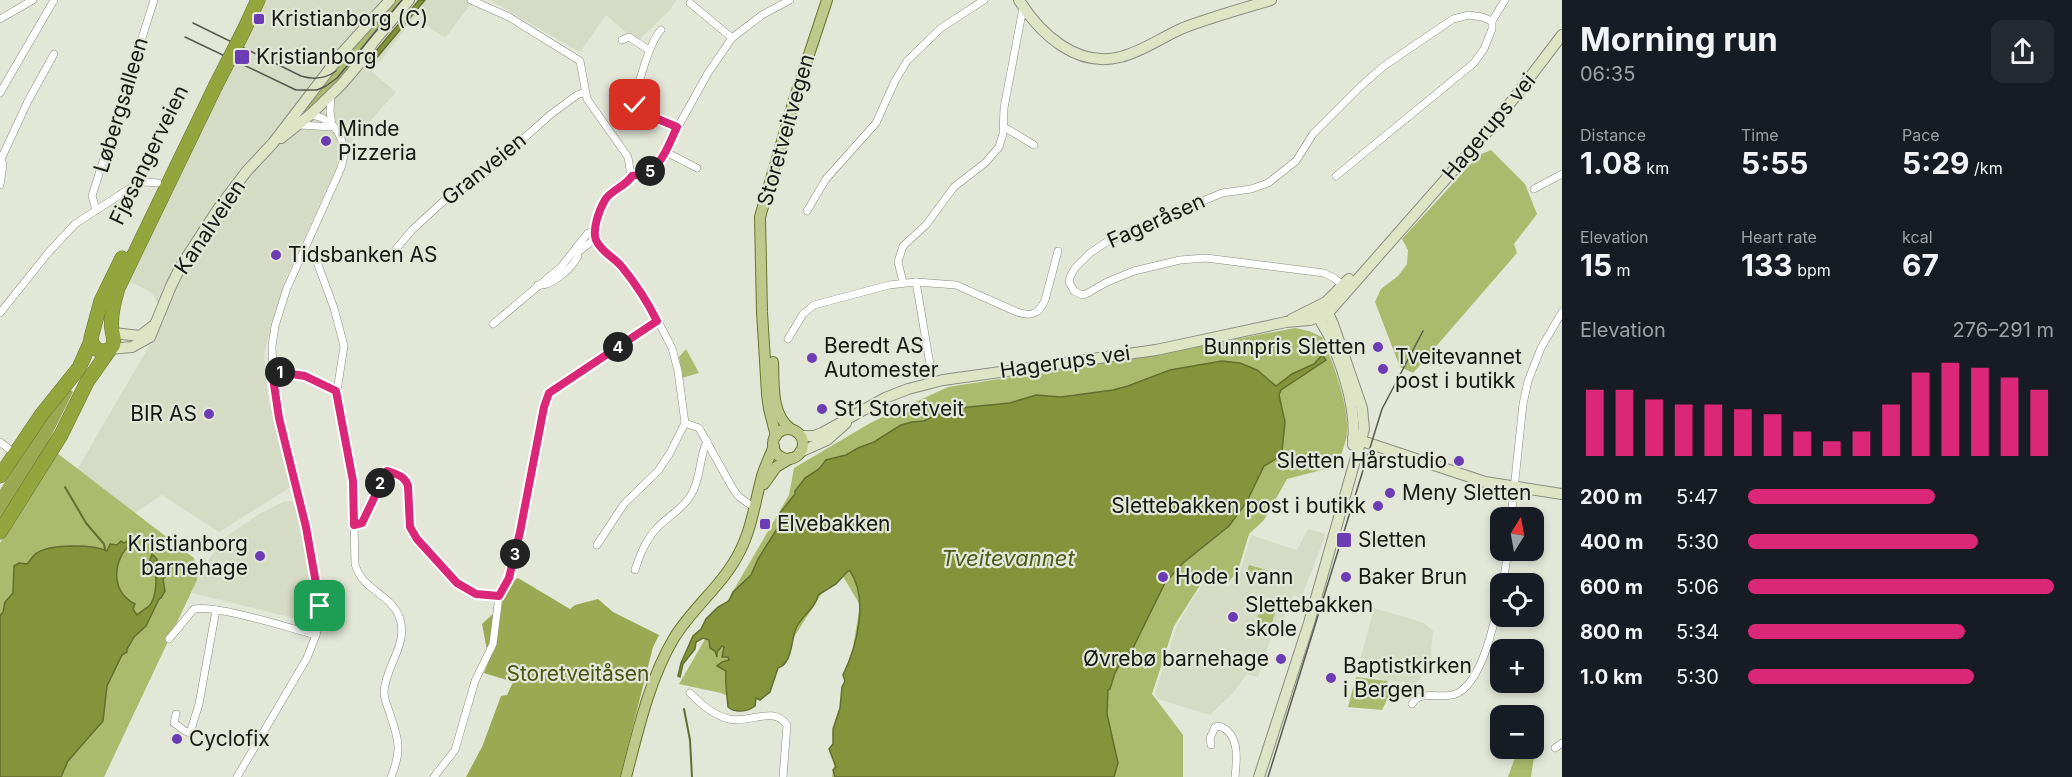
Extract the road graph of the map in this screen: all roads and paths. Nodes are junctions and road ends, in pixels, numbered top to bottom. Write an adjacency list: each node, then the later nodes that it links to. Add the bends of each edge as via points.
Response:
1 (33, 0): 18 (street)
2 (54, 0): 29 (street)
3 (154, 0): 46 (street, Løbergsalleen, via 92,196)
4 (248, 0): 20 (highway, Fjøsangerveien)
5 (258, 0): 20 (highway, Fjøsangerveien)
6 (390, 0): 32 (main road, Kanalveien, via 342,53)
7 (409, 0): 30 (main road, Kanalveien)
8 (471, 0): 28 (street, via 509,17 580,61)
9 (827, 0): 17 (main road, Storetveitvegen)
10 (833, 0): 17 (main road, Storetveitvegen)
11 (984, 0): 47 (street, via 940,28 907,61 876,123 826,179)
12 (1271, 0): 16 (main road, via 1184,28 1121,57 1103,59 1062,48)
13 (1505, 0): 19 (street)
14 (786, 1): 23 (street)
15 (690, 3): 23 (street)
16 (1021, 4): 35 (street)
17 (822, 15): 54 (main road, Storetveitvegen, via 763,206)
18 (0, 19)
19 (1492, 21): 42 (street, via 1489,38 1474,63); 57 (street, Fageråsen, via 1469,15 1453,19 1384,66 1313,134 1296,161 1268,183 1222,193 1108,241 1090,253 1070,277 1074,291 1082,295 1134,271 1206,258 1324,273)
20 (239, 28): 27 (highway, Fjøsangerveien, bridge)
21 (661, 30): 25 (street)
22 (1562, 35): 57 (main road, Hagerups vei, via 1509,107 1408,224)
23 (732, 38): 34 (street)
24 (622, 40): 25 (street, via 629,37)
25 (649, 50): 34 (street, via 636,107)
26 (54, 54): 38 (street)
27 (211, 85): 43 (highway, Fjøsangerveien); 64 (highway, Fjøsangerveien, via 121,280)
28 (585, 92): 41 (street, via 628,157); 52 (street, Granveien, via 550,115 476,181 448,197)
29 (0, 93)
30 (331, 95): 31 (main road, Kanalveien); 33 (street)
31 (310, 115): 32 (main road, Kanalveien); 33 (street)
32 (295, 121): 33 (street); 61 (main road, Kanalveien, via 230,192 191,247)
33 (333, 127): 68 (street, via 345,146 344,160 282,300 273,336)
34 (677, 127): 37 (street)
35 (1004, 127): 36 (street); 55 (street, via 995,152 954,187 926,225 903,246 898,262)
36 (1034, 145)
37 (666, 152): 39 (street); 41 (street, via 655,168)
38 (1, 157): 44 (street)
39 (697, 168)
40 (1562, 174): 45 (street)
41 (632, 176): 48 (street, via 605,200)
42 (1336, 176)
43 (158, 183): 46 (street, via 138,183); 65 (highway, Fjøsangerveien, via 105,290)
44 (0, 185)
45 (1534, 189)
46 (96, 210): 60 (street, via 63,236)
47 (807, 211)
48 (595, 230): 49 (street); 50 (street, via 588,233)
49 (595, 239): 50 (street); 62 (street, via 632,279)
50 (577, 250): 63 (street)
51 (1058, 251): 56 (street, via 1042,307 1035,314 1027,315 956,285)
52 (392, 255)
53 (317, 262): 70 (street, via 344,346)
54 (762, 282): 73 (main road, Storetveitvegen, via 776,404); 77 (main road, Storetveitvegen, via 768,409)
55 (903, 282): 56 (street); 66 (street, via 814,305 803,314)
56 (916, 282): 69 (street)
57 (1346, 288): 59 (main road, Hagerups vei)
58 (1562, 312): 82 (street, via 1528,381)
59 (1322, 313): 69 (main road, Hagerups vei, via 1156,350); 75 (main road, via 1362,408 1364,421)
60 (0, 314)
61 (158, 319): 64 (main road, via 140,336); 67 (main road, Kanalveien, via 154,333 146,341 132,348)
62 (657, 321): 72 (street, via 672,348); 91 (street, via 549,393 509,578)
63 (493, 324)
64 (112, 332): 65 (highway, via 103,327); 67 (highway, via 114,343)
65 (93, 336): 67 (highway, via 96,349); 81 (highway, Fjøsangerveien, via 79,368)
66 (788, 339)
67 (109, 350): 88 (highway)
68 (272, 371): 70 (street, via 305,376); 94 (street, via 320,606)
69 (933, 382): 71 (main road, Hagerups vei, via 885,398)
70 (336, 391): 87 (street, via 353,481)
71 (850, 419): 74 (main road, Hagerups vei, via 814,436); 80 (main road, Hagerups vei, via 827,440)
72 (685, 423): 76 (street, via 699,428); 89 (street, via 658,471 624,504)
73 (790, 429): 74 (main road); 77 (main road, via 782,430)
74 (801, 436): 80 (main road, via 803,444)
75 (1357, 439): 82 (main road, via 1485,482); 106 (main road, via 1309,623)
76 (706, 441): 85 (street, via 738,496); 90 (street, via 691,496 655,529)
77 (775, 441): 80 (main road, via 782,457); 83 (main road)
78 (0, 442): 79 (street)
79 (9, 449)
80 (796, 455): 83 (main road, via 776,467)
81 (0, 476)
82 (1513, 486): 84 (main road); 86 (street)
83 (759, 492): 103 (main road, via 739,554 686,621 663,660)
84 (1562, 494)
85 (749, 504)
86 (1512, 507)
87 (354, 525): 91 (street, via 362,523 387,471 400,476 407,482 410,527 417,539 457,583 476,594); 101 (street, via 358,576 394,606 402,628 384,693 398,737 397,762)
88 (0, 532)
89 (597, 545)
90 (635, 570)
91 (499, 596): 102 (street, via 493,644 475,681 455,750)
92 (216, 610): 94 (street); 95 (street, via 195,609); 98 (street, via 190,733 174,723)
93 (1491, 627): 97 (street, via 1470,683 1451,696 1423,695)
94 (316, 635): 100 (street, via 307,658)
95 (169, 639)
96 (690, 693): 104 (street, via 710,711 730,720 764,715 783,719 788,725)
97 (1412, 704)
98 (176, 714)
99 (1211, 745): 105 (street, via 1215,727 1224,727 1231,733)
100 (237, 777)
101 (391, 777)
102 (434, 777)
103 (626, 777)
104 (783, 777)
105 (1235, 777)
106 (1259, 777)

